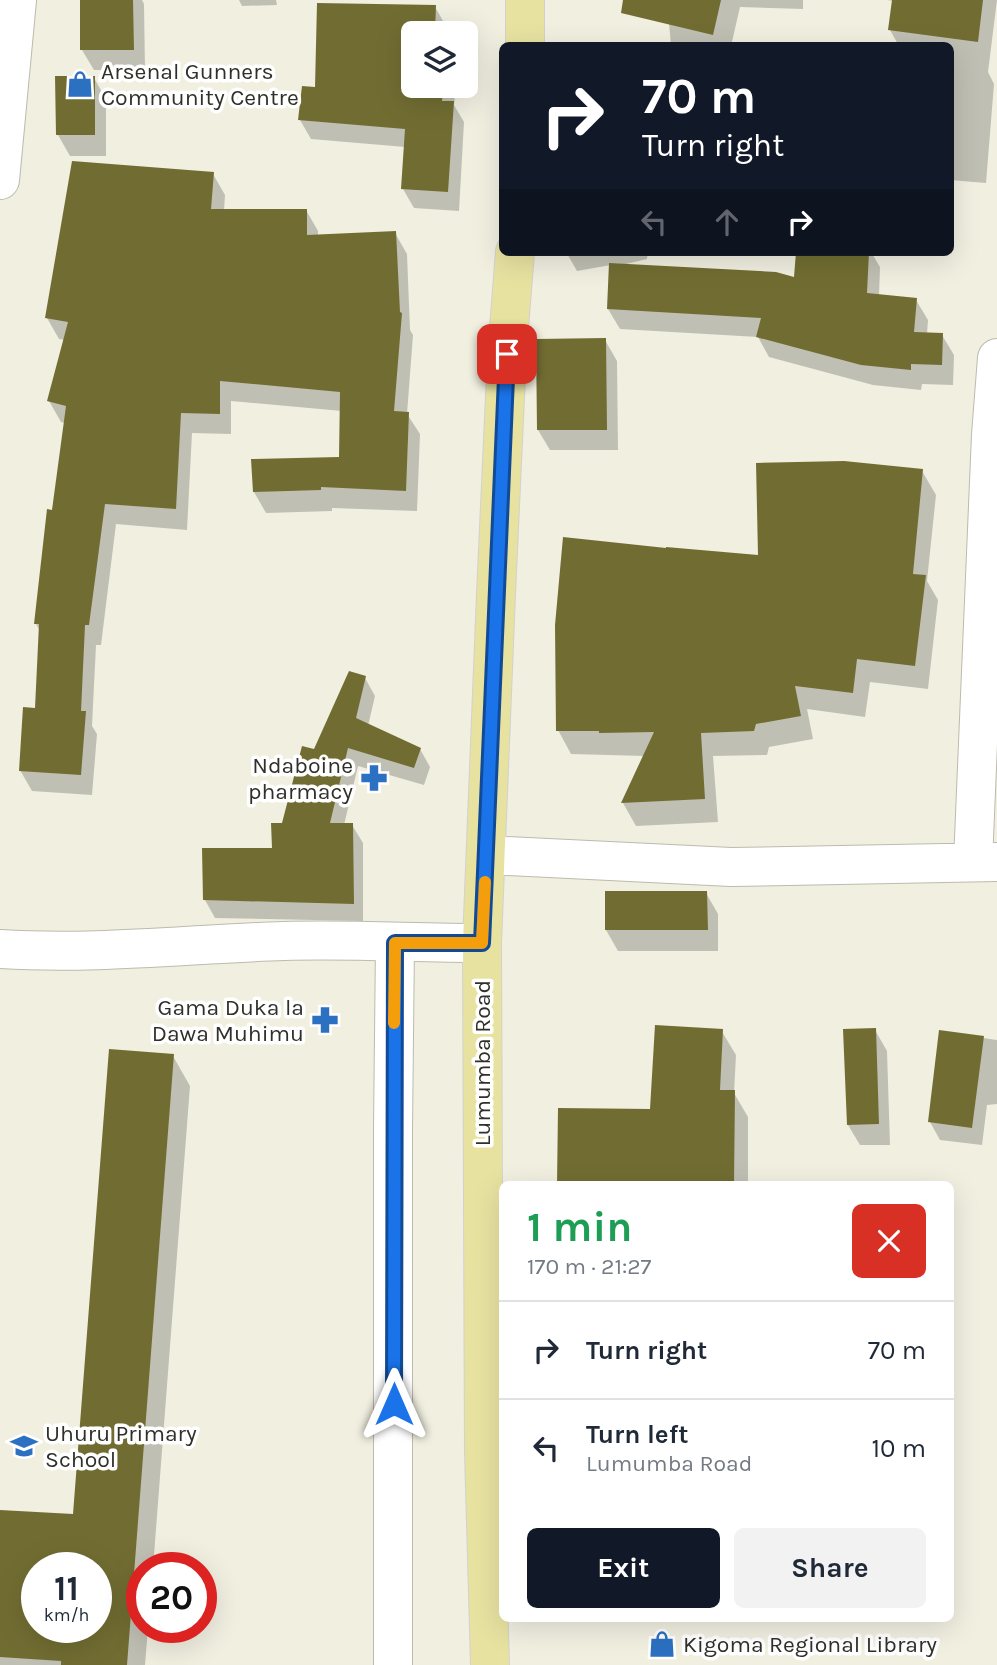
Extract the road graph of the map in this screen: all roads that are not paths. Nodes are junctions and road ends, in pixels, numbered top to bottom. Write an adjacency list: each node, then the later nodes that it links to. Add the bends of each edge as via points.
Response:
1 (17, 0): 4 (street)
2 (525, 0): 3 (main road)
3 (525, 42)
4 (0, 180)
5 (514, 256): 7 (main road, Lumumba Road)
6 (997, 358): 8 (street, via 991,435)
7 (486, 855): 8 (street, via 731,867); 10 (main road, Lumumba Road)
8 (985, 862)
9 (395, 943): 10 (street); 11 (street, via 284,941 164,949); 12 (street)
10 (482, 943): 13 (main road, Lumumba Road)
11 (0, 949)
12 (393, 1665)
13 (490, 1665)

